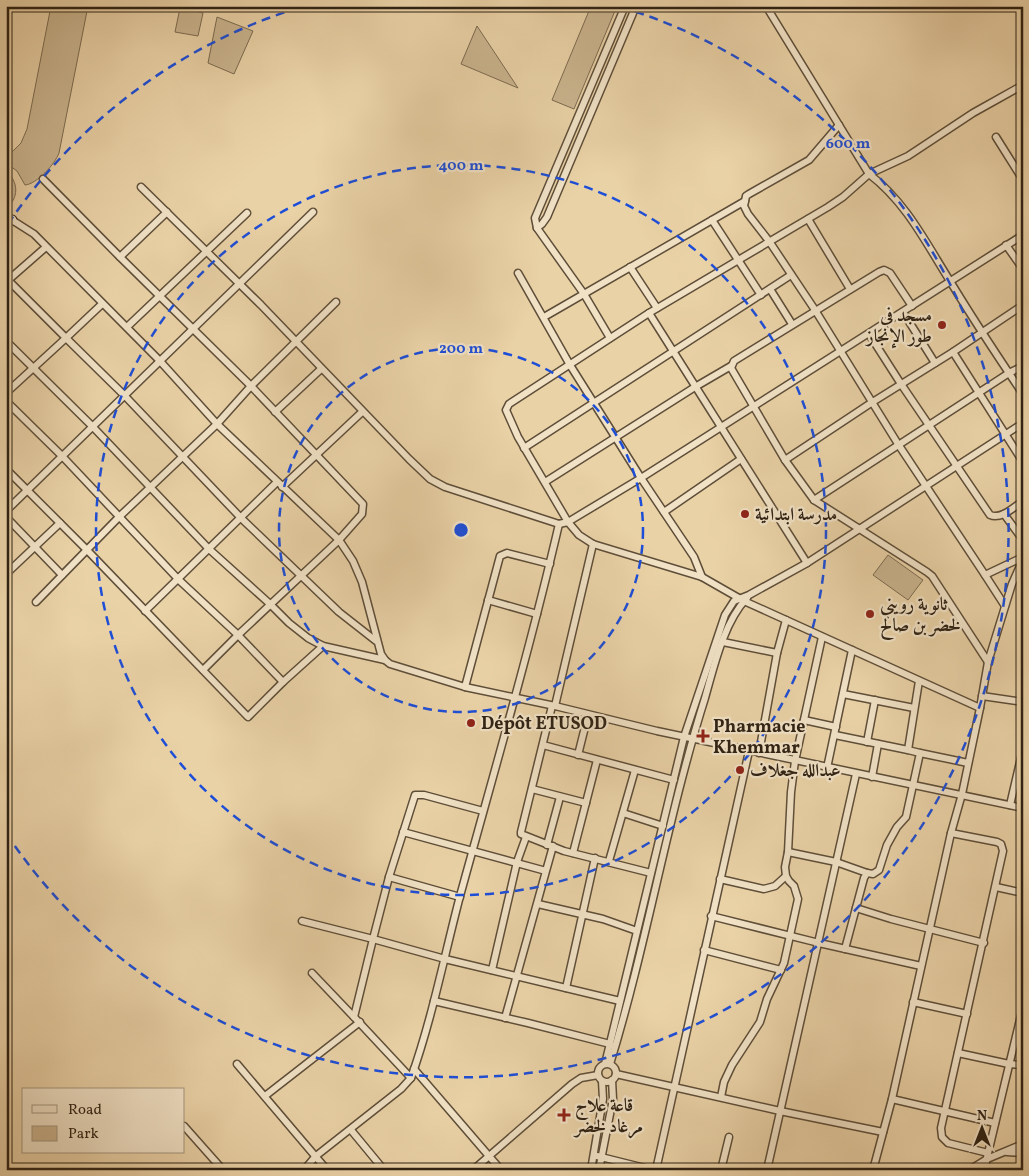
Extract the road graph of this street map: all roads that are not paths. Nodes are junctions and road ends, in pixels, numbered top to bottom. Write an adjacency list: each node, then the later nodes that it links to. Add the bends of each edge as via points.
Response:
1 (625, 6): 18 (street, via 536,214)
2 (636, 6): 18 (street, via 547,217)
3 (766, 6): 5 (street)
4 (1023, 86): 7 (street, via 973,113 908,156)
5 (839, 125): 7 (street); 11 (street, via 808,160 749,194)
6 (996, 137): 9 (street)
7 (870, 174): 15 (street, via 843,197); 30 (street, via 906,212)
8 (43, 179): 24 (street)
9 (1023, 180)
10 (142, 187): 12 (street)
11 (745, 201): 17 (street); 20 (street, via 748,214)
12 (167, 212): 23 (street); 24 (street)
13 (313, 212): 32 (street)
14 (247, 213): 23 (street)
15 (808, 219): 20 (street); 34 (street)
16 (9, 220): 22 (street, via 34,234)
17 (712, 220): 25 (street); 26 (street)
18 (537, 228): 35 (street)
19 (1023, 235): 21 (street)
20 (769, 241): 25 (street); 29 (street)
21 (1006, 246): 27 (street); 30 (street)
22 (46, 247): 31 (street); 39 (street)
23 (206, 250): 32 (street); 36 (street)
24 (120, 257): 36 (street)
25 (738, 259): 37 (street); 42 (street)
26 (630, 267): 35 (street); 42 (street)
27 (1023, 270)
28 (518, 273): 46 (street)
29 (791, 275): 33 (street); 43 (street)
30 (950, 281): 41 (street); 50 (street)
31 (7, 282): 52 (street)
32 (239, 284): 49 (street); 55 (street)
33 (770, 289): 37 (street); 47 (street)
34 (850, 289): 41 (street, via 879,272 887,271); 43 (street)
35 (584, 294): 46 (street); 53 (street)
36 (160, 295): 48 (street); 49 (street)
37 (760, 295): 56 (street)
38 (336, 302): 55 (street)
39 (102, 304): 48 (street); 52 (street)
40 (1023, 305): 50 (street)
41 (912, 306): 44 (street)
42 (657, 308): 45 (street)
43 (815, 310): 47 (street); 57 (street)
44 (903, 312): 51 (street); 60 (street)
45 (649, 313): 53 (street); 56 (street)
46 (544, 317): 61 (street)
47 (792, 324): 62 (street)
48 (126, 327): 59 (street)
49 (193, 328): 59 (street); 68 (street)
50 (983, 333): 58 (street); 66 (street)
51 (869, 334): 57 (street); 67 (street)
52 (66, 338): 64 (street); 73 (street)
53 (610, 338): 61 (street)
54 (6, 340): 64 (street)
55 (296, 342): 65 (street); 68 (street)
56 (672, 351): 69 (street); 75 (street)
57 (840, 352): 76 (street); 77 (street)
58 (954, 352): 60 (street); 70 (street)
59 (160, 360): 73 (street); 81 (street)
60 (935, 364): 67 (street)
61 (570, 365): 75 (street); 88 (street, via 507,406 507,413)
62 (731, 366): 69 (street); 77 (street)
63 (1023, 366): 66 (street)
64 (33, 368): 71 (street); 83 (street)
65 (321, 369): 78 (street); 79 (street)
66 (1009, 373): 70 (street); 72 (street)
67 (901, 384): 76 (street); 82 (street)
68 (251, 386): 78 (street); 81 (street)
69 (695, 386): 84 (street); 86 (street)
70 (979, 392): 82 (street); 85 (street)
71 (6, 393)
72 (1023, 394)
73 (124, 395): 83 (street); 91 (street)
74 (6, 401): 90 (street)
75 (594, 402): 86 (street); 88 (street)
76 (871, 402): 87 (street); 93 (street)
77 (753, 405): 84 (street); 93 (street)
78 (276, 412): 89 (street)
79 (362, 412): 89 (street); 111 (street, via 430,479 453,490)
80 (1023, 423): 85 (street)
81 (217, 424): 91 (street); 99 (street)
82 (929, 425): 87 (street); 95 (street)
83 (92, 426): 90 (street); 101 (street)
84 (721, 426): 92 (street); 97 (street)
85 (1005, 434): 94 (street); 95 (street)
86 (616, 437): 97 (street); 98 (street)
87 (898, 444): 100 (street); 103 (street)
88 (524, 448): 98 (street)
89 (316, 455): 99 (street); 113 (street, via 364,507 362,514)
90 (62, 456): 102 (street); 107 (street)
91 (182, 458): 101 (street); 108 (street)
92 (741, 459): 105 (street); 120 (street)
93 (785, 460): 103 (street)
94 (1023, 462)
95 (956, 466): 100 (street); 106 (street, via 990,515)
96 (6, 469): 102 (street)
97 (641, 478): 105 (street); 109 (street)
98 (545, 482): 109 (street)
99 (280, 485): 108 (street); 113 (street)
100 (925, 486): 112 (street); 125 (street)
101 (150, 487): 107 (street); 117 (street)
102 (28, 490): 110 (street); 116 (street, via 8,509 7,516)
103 (814, 500): 112 (street)
104 (1023, 501): 106 (street)
105 (664, 512): 126 (street, via 694,557)
106 (1004, 514): 114 (street)
107 (119, 517): 118 (street); 127 (street)
108 (241, 518): 117 (street); 124 (street)
109 (568, 522): 111 (street); 115 (street)
110 (60, 523): 116 (street); 118 (street)
111 (559, 524): 121 (street)
112 (860, 528): 120 (street); 144 (street, via 932,576)
113 (339, 540): 124 (street); 138 (street, via 362,582)
114 (1023, 540)
115 (593, 544): 126 (street); 154 (street)
116 (35, 547): 122 (street); 123 (street)
117 (209, 549): 127 (street); 131 (street)
118 (87, 550): 123 (street); 133 (street)
119 (1023, 558): 125 (street); 132 (street)
120 (807, 563): 128 (street)
121 (550, 564): 129 (street, via 506,553 500,556); 134 (street)
122 (6, 574)
123 (62, 575): 130 (street)
124 (301, 575): 131 (street); 138 (street, via 339,612)
125 (985, 576): 132 (street)
126 (702, 577): 128 (street)
127 (178, 580): 133 (street); 136 (street)
128 (744, 598): 135 (street); 139 (street, via 734,613); 161 (street, via 730,606 720,627)
129 (488, 600): 134 (street); 148 (street)
130 (36, 602)
131 (270, 604): 136 (street); 140 (street, via 298,631)
132 (1005, 606): 144 (street)
133 (145, 611): 145 (street)
134 (537, 614): 151 (street)
135 (786, 620): 137 (street); 142 (street)
136 (238, 635): 145 (street); 147 (street)
137 (822, 636): 141 (street); 158 (street)
138 (376, 641): 143 (street)
139 (723, 642): 142 (street); 162 (street)
140 (323, 646): 143 (street); 147 (street)
141 (852, 650): 146 (street); 149 (street)
142 (777, 653): 169 (street)
143 (384, 660): 148 (street, via 400,668)
144 (988, 662): 150 (street)
145 (203, 670): 147 (street, via 248,717)
146 (919, 680): 155 (street); 156 (street)
147 (283, 682)
148 (465, 687): 151 (street)
149 (844, 694): 152 (street); 159 (street)
150 (982, 696): 153 (street); 156 (street)
151 (514, 698): 154 (street); 187 (street)
152 (875, 700): 155 (street); 163 (street)
153 (1023, 702)
154 (553, 706): 157 (street); 165 (street)
155 (914, 708): 167 (street)
156 (980, 708): 174 (street)
157 (588, 715): 161 (street); 171 (street)
158 (804, 720): 159 (street); 173 (street)
159 (836, 727): 160 (street)
160 (835, 735): 163 (street); 175 (street)
161 (684, 737): 162 (street); 179 (street)
162 (692, 738): 168 (street); 240 (street)
163 (867, 742): 164 (street)
164 (878, 744): 167 (street); 178 (street)
165 (542, 745): 171 (street); 181 (street)
166 (1023, 749): 185 (street)
167 (908, 750): 170 (street)
168 (750, 751): 169 (street); 205 (street)
169 (760, 753): 173 (street)
170 (920, 753): 174 (street); 180 (street)
171 (578, 755): 172 (street)
172 (598, 760): 176 (street); 184 (street)
173 (795, 761): 175 (street); 195 (street)
174 (968, 763): 182 (street)
175 (827, 768): 177 (street)
176 (635, 770): 179 (street); 188 (street)
177 (856, 774): 178 (street); 200 (street)
178 (872, 777): 180 (street)
179 (674, 780): 189 (street)
180 (913, 786): 182 (street); 202 (street, via 906,818 887,845 879,870 874,874)
181 (532, 789): 183 (street); 192 (street, via 520,832)
182 (962, 794): 185 (street); 191 (street)
183 (560, 797): 184 (street); 193 (street)
184 (586, 804): 196 (street)
185 (1010, 805): 186 (street)
186 (1023, 808)
187 (483, 811): 190 (street, via 416,794); 194 (street)
188 (623, 813): 189 (street); 198 (street)
189 (662, 826): 201 (street)
190 (403, 832): 194 (street); 204 (street)
191 (952, 832): 206 (street, via 1001,844 1003,858); 214 (street)
192 (526, 837): 193 (street); 199 (street)
193 (550, 846): 196 (street); 199 (street, via 546,871); 209 (street)
194 (473, 851): 199 (street); 208 (street)
195 (788, 852): 200 (street); 203 (street)
196 (573, 853): 197 (street)
197 (595, 858): 198 (street); 211 (street)
198 (609, 861): 201 (street)
199 (518, 862): 224 (street)
200 (836, 862): 202 (street); 218 (street)
201 (651, 873): 215 (street)
202 (867, 873): 210 (street)
203 (786, 876): 205 (street, via 774,886 764,888); 216 (street, via 798,898)
204 (390, 877): 208 (street); 217 (street)
205 (720, 879): 212 (street)
206 (996, 888): 207 (street); 219 (street)
207 (1023, 893)
208 (460, 896): 222 (street)
209 (538, 904): 211 (street); 227 (street)
210 (856, 908): 214 (street); 220 (street)
211 (583, 914): 215 (street); 228 (street)
212 (712, 916): 216 (street); 221 (street)
213 (302, 921): 217 (street)
214 (931, 929): 219 (street); 223 (street)
215 (637, 931): 229 (street)
216 (790, 936): 218 (street); 225 (street)
217 (373, 939): 222 (street); 234 (street)
218 (819, 943): 220 (street); 253 (street)
219 (984, 943): 233 (street)
220 (845, 949): 223 (street)
221 (704, 950): 225 (street); 248 (street)
222 (445, 959): 224 (street); 230 (street)
223 (921, 966): 231 (street)
224 (492, 970): 227 (street)
225 (781, 970): 250 (street, via 760,1022 732,1065)
226 (312, 973): 234 (street)
227 (517, 976): 228 (street); 235 (street)
228 (566, 988): 229 (street)
229 (620, 1001): 237 (street)
230 (434, 1002): 235 (street); 243 (street)
231 (913, 1002): 233 (street); 251 (street)
232 (1023, 1007): 241 (street)
233 (967, 1014): 238 (street)
234 (354, 1016): 236 (street)
235 (505, 1018): 237 (street)
236 (360, 1022): 245 (street); 249 (street)
237 (610, 1044): 240 (street)
238 (958, 1053): 241 (street); 252 (street)
239 (238, 1064): 249 (street)
240 (608, 1064): 244 (street); 246 (street, via 598,1068)
241 (1009, 1064): 242 (street); 254 (street)
242 (1023, 1065)
243 (414, 1069): 245 (street); 262 (street)
244 (616, 1074): 247 (street); 248 (street)
245 (411, 1078): 256 (street)
246 (600, 1078): 247 (street, via 605,1082); 262 (street, via 581,1078 572,1084); 263 (street, via 603,1099)
247 (612, 1080): 266 (street, via 613,1099)
248 (674, 1087): 250 (street); 275 (street)
249 (265, 1096): 264 (street)
250 (721, 1097): 253 (street)
251 (892, 1099): 252 (street); 257 (street)
252 (945, 1110): 254 (street); 265 (street, via 941,1128 944,1140)
253 (780, 1111): 257 (street); 277 (street)
254 (995, 1123): 265 (street)
255 (185, 1127): 267 (street)
256 (351, 1130): 264 (street); 270 (street)
257 (883, 1132): 278 (street)
258 (729, 1137): 276 (street)
259 (1023, 1144): 260 (street)
260 (1006, 1152): 261 (street); 265 (street)
261 (1023, 1153)
262 (489, 1155): 271 (street); 272 (street)
263 (594, 1155): 266 (street); 273 (street)
264 (316, 1156): 268 (street); 269 (street)
265 (988, 1156): 279 (street); 280 (street)
266 (601, 1157): 274 (street); 275 (street)
267 (223, 1170)
268 (304, 1170)
269 (327, 1170)
270 (384, 1170)
271 (473, 1170)
272 (501, 1170)
273 (591, 1170)
274 (599, 1170)
275 (654, 1170)
276 (721, 1170)
277 (767, 1170)
278 (873, 1170)
279 (969, 1170)
280 (984, 1170)

